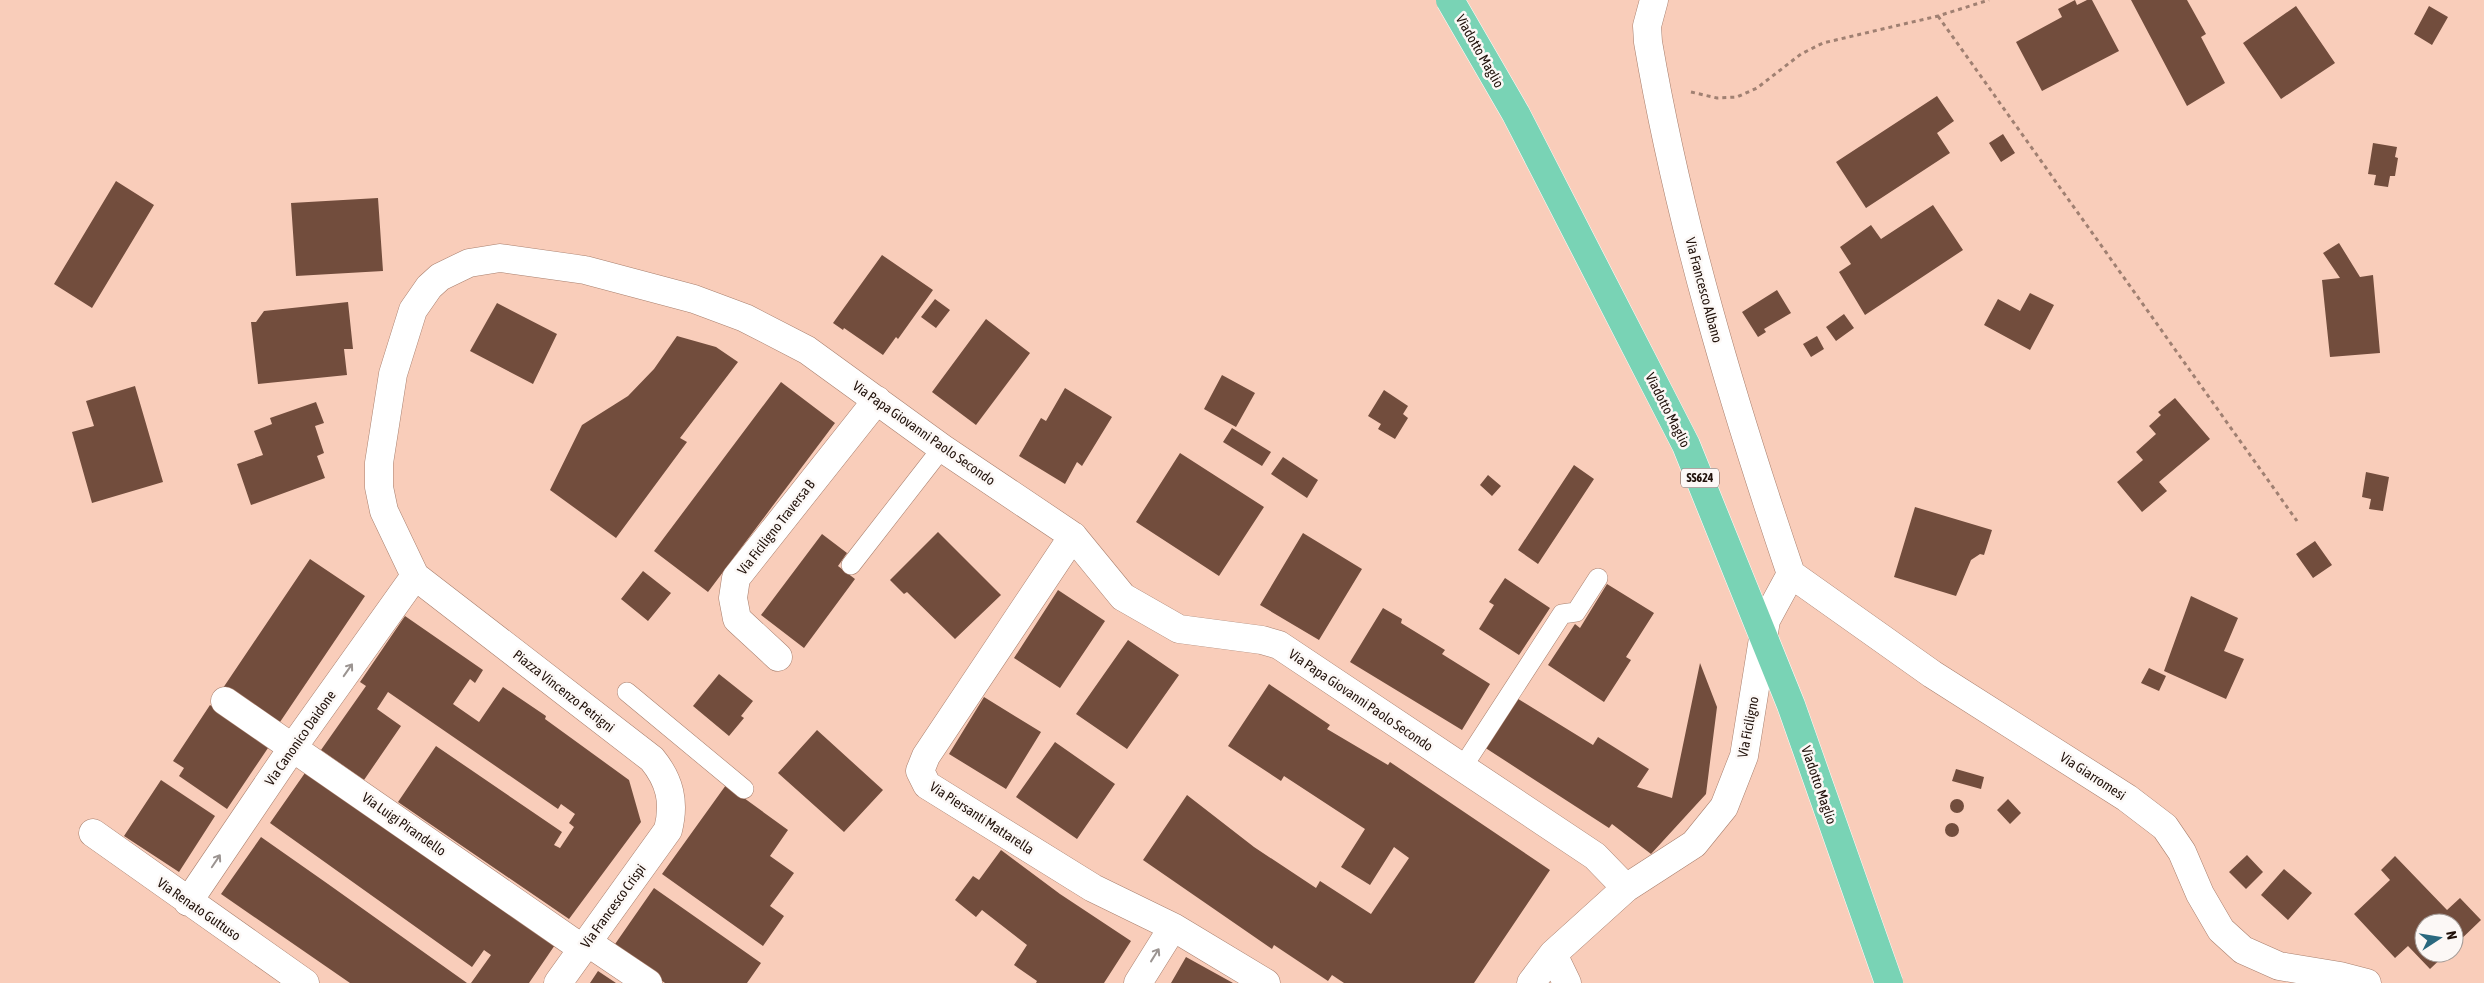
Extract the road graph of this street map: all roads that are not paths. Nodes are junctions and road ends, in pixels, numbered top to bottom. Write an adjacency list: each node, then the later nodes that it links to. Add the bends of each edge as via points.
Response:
1 (1450, 0): 30 (main road, Viadotto Maglio / SS624, bridge, via 1516,114 1686,445 1791,705)
2 (1648, 4): 7 (street, Via Francesco Albano, via 1648,42 1698,275 1748,447)
3 (877, 400): 4 (street, Via Papa Giovanni Paolo Secondo); 8 (street, Via Papa Giovanni Paolo Secondo, via 807,350 745,318 694,299 585,270 500,258 469,263 440,277 423,295 413,310 393,374 379,463 379,488 384,511); 10 (street, Via Ficiligno Traversa B, via 736,578 733,598 737,619)
4 (942, 448): 5 (street, Via Papa Giovanni Paolo Secondo); 6 (lane)
5 (1072, 536): 14 (street, Via Papa Giovanni Paolo Secondo, via 1123,597 1179,629 1279,645); 20 (street, Via Piersanti Mattarella, via 926,756 920,771 927,785 1076,878)
6 (851, 565)
7 (1791, 574): 18 (street, Via Ficiligno, via 1766,620 1744,756 1724,807 1694,844); 31 (street, Via Giarromesi, via 1932,674 2127,798 2165,827 2182,852 2200,894 2221,930 2243,950 2279,966)
8 (415, 576): 13 (street, Via Canonico Daidone, one-way to 8); 16 (street, Piazza Vincenzo Petrigni, via 652,759 669,785 672,815)
9 (1598, 578): 14 (lane, via 1576,612 1562,614)
10 (778, 657)
11 (628, 692): 15 (lane)
12 (225, 701): 13 (street, Via Luigi Pirandello)
13 (294, 747): 19 (street, Via Canonico Daidone, one-way to 13); 21 (street, Via Luigi Pirandello)
14 (1462, 768): 18 (street, Via Papa Giovanni Paolo Secondo, via 1596,856)
15 (744, 789)
16 (668, 830): 21 (street, Via Francesco Crispi)
17 (94, 833): 19 (street, Via Renato Guttuso)
18 (1626, 888): 22 (street, Via Ficiligno)
19 (188, 902): 23 (street, Via Renato Guttuso)
20 (1173, 927): 26 (street, one-way to 20); 27 (street, Via Piersanti Mattarella)
21 (585, 945): 24 (street, Via Francesco Crispi); 25 (street, Via Luigi Pirandello)
22 (1553, 954): 28 (street, Via Ficiligno); 29 (street)
23 (305, 983)
24 (558, 983)
25 (648, 983)
26 (1138, 983)
27 (1266, 983)
28 (1531, 983)
29 (1567, 983)
30 (1889, 983)
31 (2367, 983)

